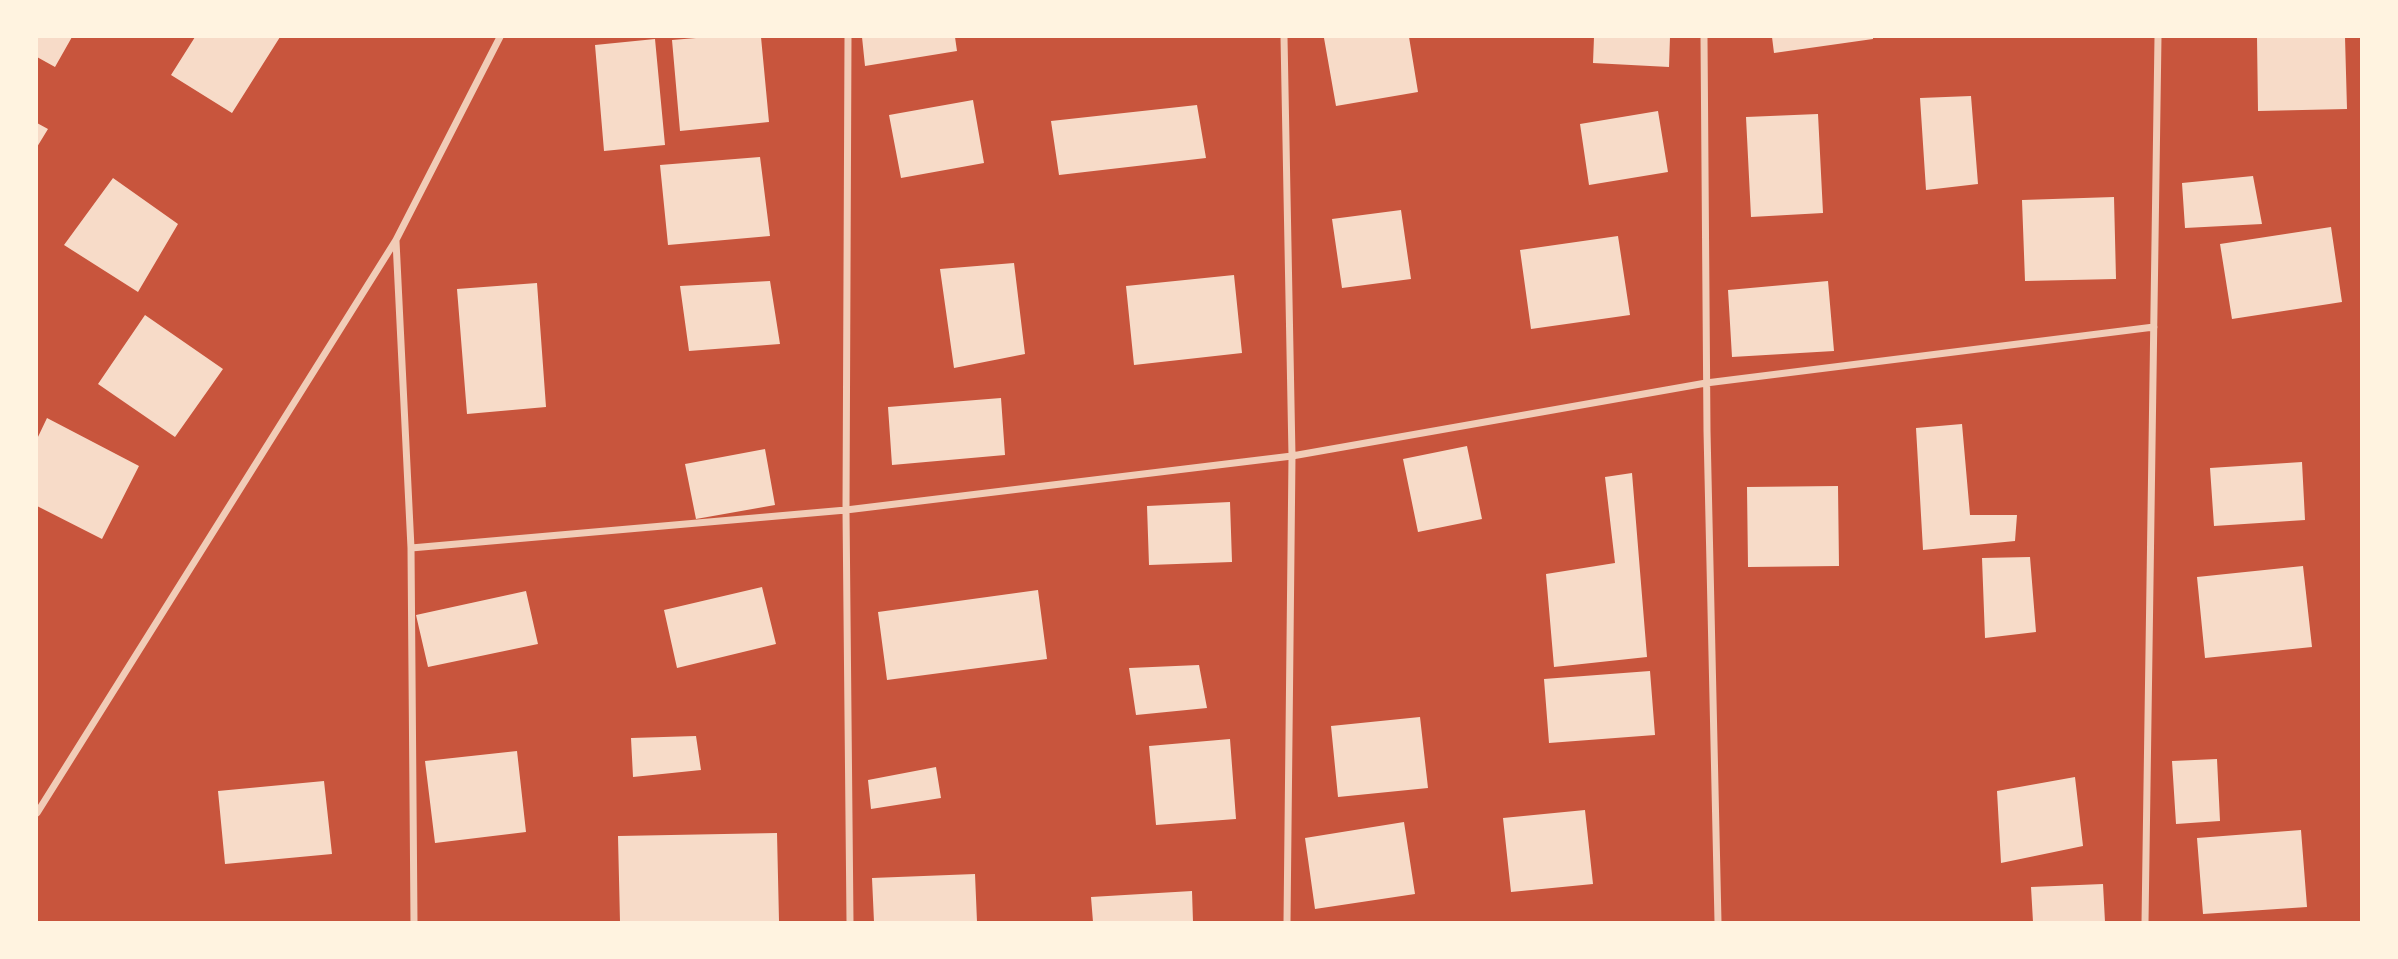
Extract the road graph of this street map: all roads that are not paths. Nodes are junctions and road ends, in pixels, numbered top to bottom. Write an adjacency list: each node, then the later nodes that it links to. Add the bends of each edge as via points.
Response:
1 (500, 37): 6 (street)
2 (848, 37): 10 (street)
3 (1284, 37): 9 (street)
4 (1704, 37): 8 (street)
5 (2158, 37): 7 (street)
6 (396, 240): 11 (street); 12 (street)
7 (2154, 327): 8 (street); 17 (street)
8 (1706, 383): 9 (street); 16 (street)
9 (1292, 456): 10 (street); 15 (street)
10 (846, 510): 11 (street); 14 (street)
11 (411, 548): 13 (street)
12 (37, 813)
13 (414, 922)
14 (850, 922)
15 (1287, 922)
16 (1718, 922)
17 (2145, 922)

